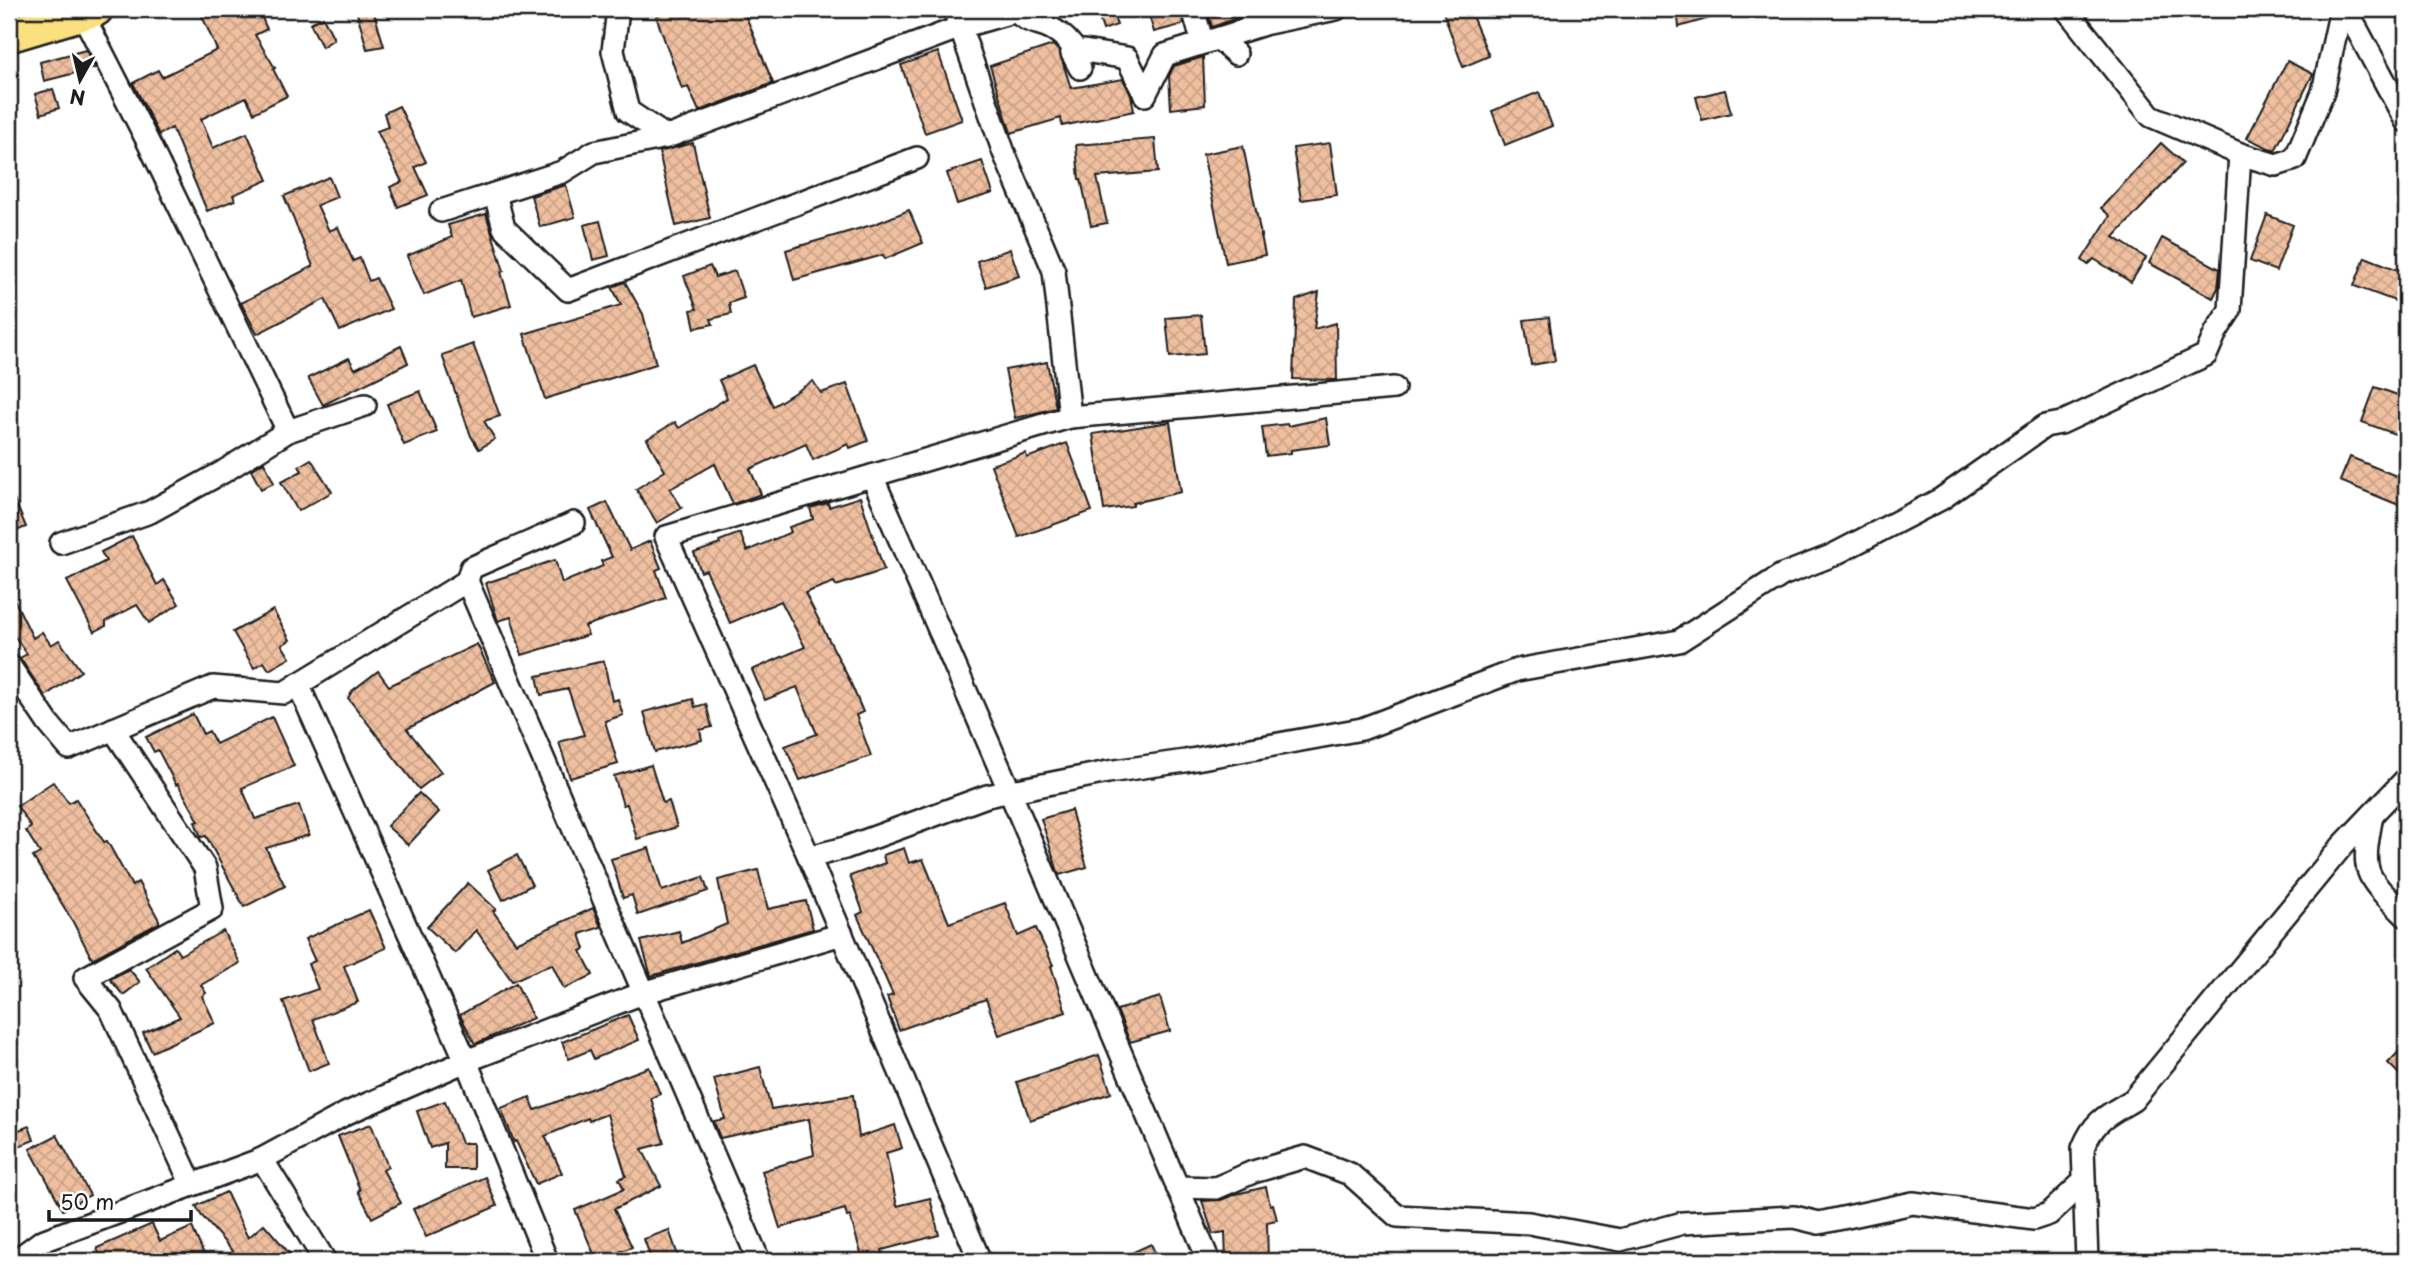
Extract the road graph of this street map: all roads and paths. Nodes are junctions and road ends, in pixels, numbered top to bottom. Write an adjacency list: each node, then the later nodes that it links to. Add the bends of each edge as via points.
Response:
1 (25, 9): 9 (main road)
2 (618, 9): 17 (street, via 613,51 628,111)
3 (1193, 9): 14 (street)
4 (2066, 9): 18 (street, via 2151,116)
5 (2344, 9): 16 (street); 18 (street, via 2323,92 2295,159 2276,165)
6 (1020, 10): 11 (street); 14 (street, via 1021,17 1066,38 1076,61 1084,51 1127,58 1144,94 1165,54)
7 (1326, 10): 10 (street)
8 (89, 11): 12 (main road); 25 (street)
9 (9, 14)
10 (1264, 17): 14 (street)
11 (958, 18): 17 (street); 24 (street, via 1004,153 1054,271)
12 (9, 35)
13 (1163, 44): 14 (street)
14 (1201, 45): 15 (street)
15 (1236, 54)
16 (2406, 121)
17 (667, 137): 20 (street, via 594,152 562,172)
18 (2240, 154): 34 (street, via 2230,310 2206,355 2061,423 2045,426 1941,499 1831,556 1782,575 1679,641 1517,670 1362,729)
19 (917, 158): 20 (street, via 568,290 504,228)
20 (495, 194): 21 (street)
21 (441, 211)
22 (1394, 388): 24 (street)
23 (365, 405): 25 (street)
24 (1070, 417): 26 (street)
25 (288, 431): 28 (street, via 150,512)
26 (872, 476): 34 (street); 36 (street, via 666,537)
27 (574, 523): 29 (street, via 471,568)
28 (61, 543)
29 (467, 581): 31 (street); 39 (street)
30 (9, 664): 32 (street, via 69,748)
31 (299, 684): 32 (street, via 284,692 213,687); 40 (street)
32 (113, 729): 43 (street, via 205,868 212,909 85,978 111,1010)
33 (2406, 779): 35 (street)
34 (1010, 792): 36 (street); 44 (street)
35 (2372, 815): 37 (street, via 2367,870); 42 (street, via 2133,1100 2089,1132 2083,1148)
36 (809, 857): 38 (street)
37 (2406, 916)
38 (842, 934): 39 (street); 49 (street)
39 (643, 993): 40 (street); 48 (street)
40 (466, 1061): 41 (street, via 347,1113); 47 (street)
41 (262, 1158): 43 (street); 46 (street)
42 (2084, 1181): 44 (street, via 2049,1214 2034,1219 1913,1203 1819,1223 1794,1217 1683,1223 1620,1240 1529,1223 1397,1216 1350,1174 1305,1157 1216,1188); 51 (street)
43 (192, 1185): 45 (street, via 42,1241)
44 (1177, 1187): 50 (street)
45 (15, 1261)
46 (325, 1261)
47 (547, 1261)
48 (759, 1261)
49 (980, 1261)
50 (1209, 1261)
51 (2087, 1261)

